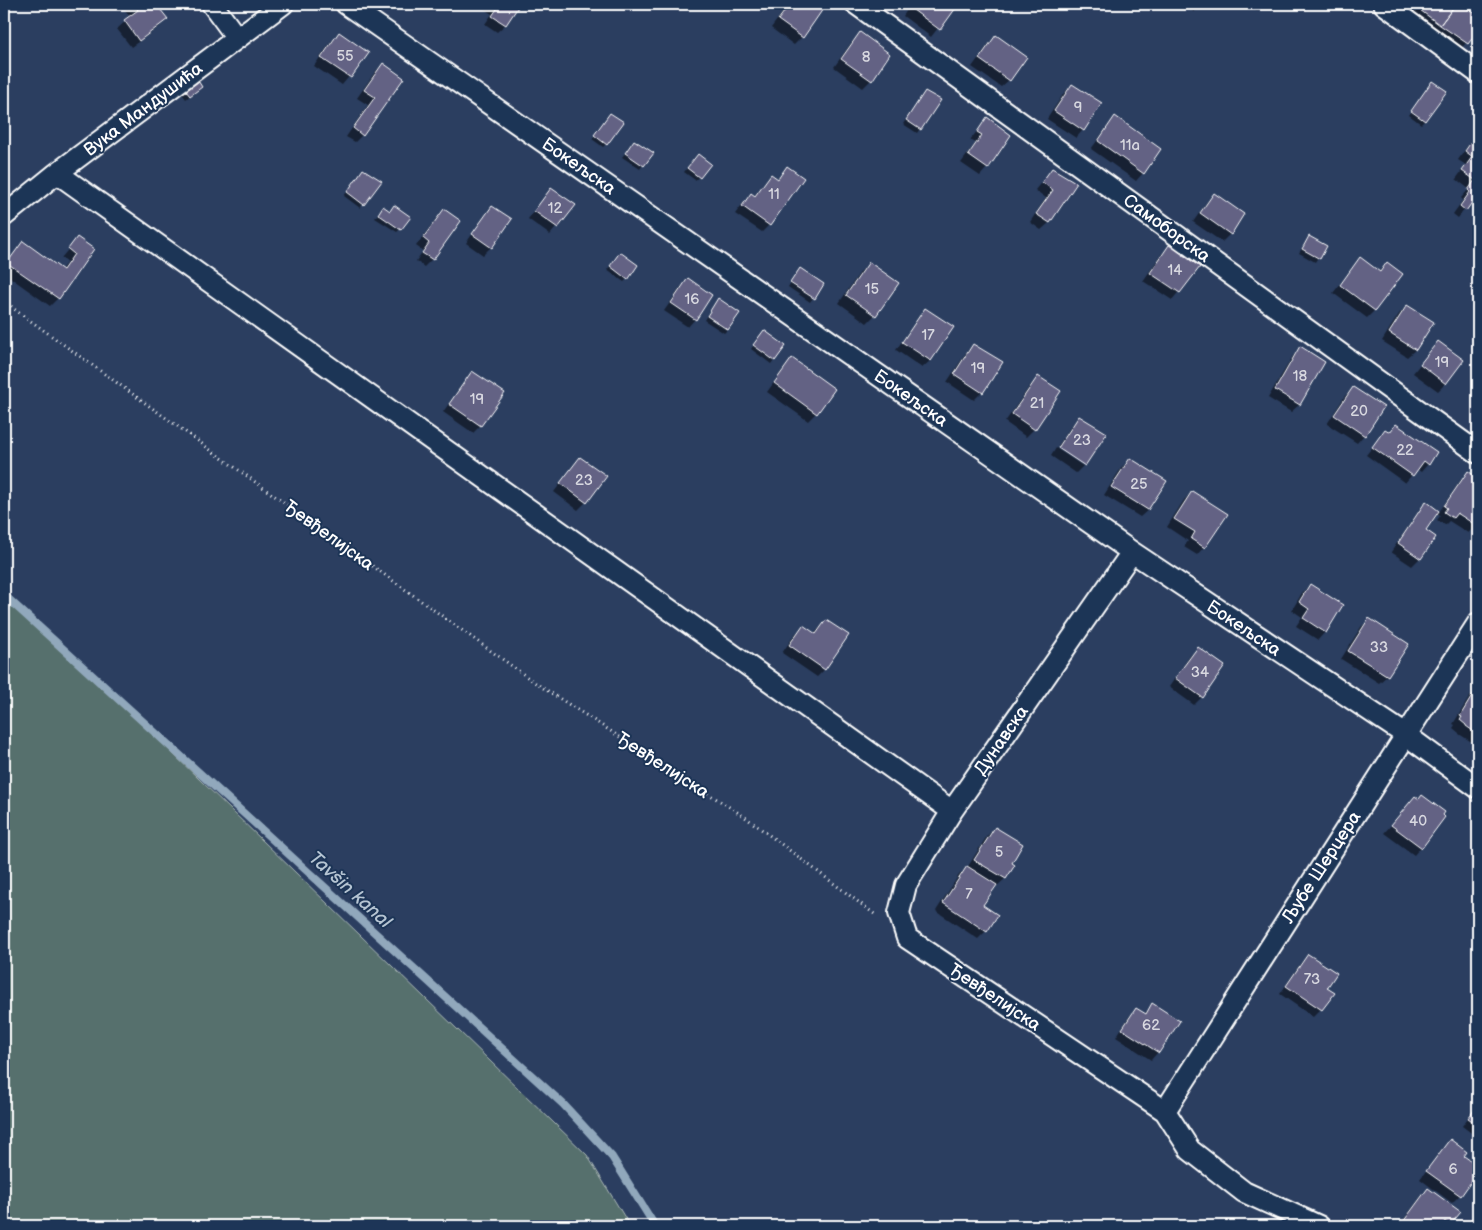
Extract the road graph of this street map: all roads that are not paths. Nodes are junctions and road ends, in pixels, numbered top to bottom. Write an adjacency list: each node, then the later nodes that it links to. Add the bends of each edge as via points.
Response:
1 (212, 4): 6 (street)
2 (283, 4): 6 (street, Вука Мандушића)
3 (346, 4): 11 (street, Бокељска)
4 (856, 4): 10 (street, Самоборска)
5 (1384, 4): 7 (street)
6 (237, 38): 8 (street, Вука Мандушића)
7 (1478, 73)
8 (57, 173): 9 (street, Вука Мандушића); 15 (street)
9 (4, 216)
10 (1478, 453)
11 (1132, 552): 13 (street, Бокељска); 15 (street, Дунавска)
12 (1478, 623): 13 (street, Љубе Шерцера)
13 (1406, 735): 14 (street, Бокељска); 17 (street, Љубе Шерцера)
14 (1478, 788)
15 (952, 811): 16 (street, Дунавска, via 906,885 899,913)
16 (907, 938): 17 (street, Ђевђелијска)
17 (1165, 1111): 18 (street, Ђевђелијска, via 1190,1150 1244,1192)
18 (1318, 1226)

